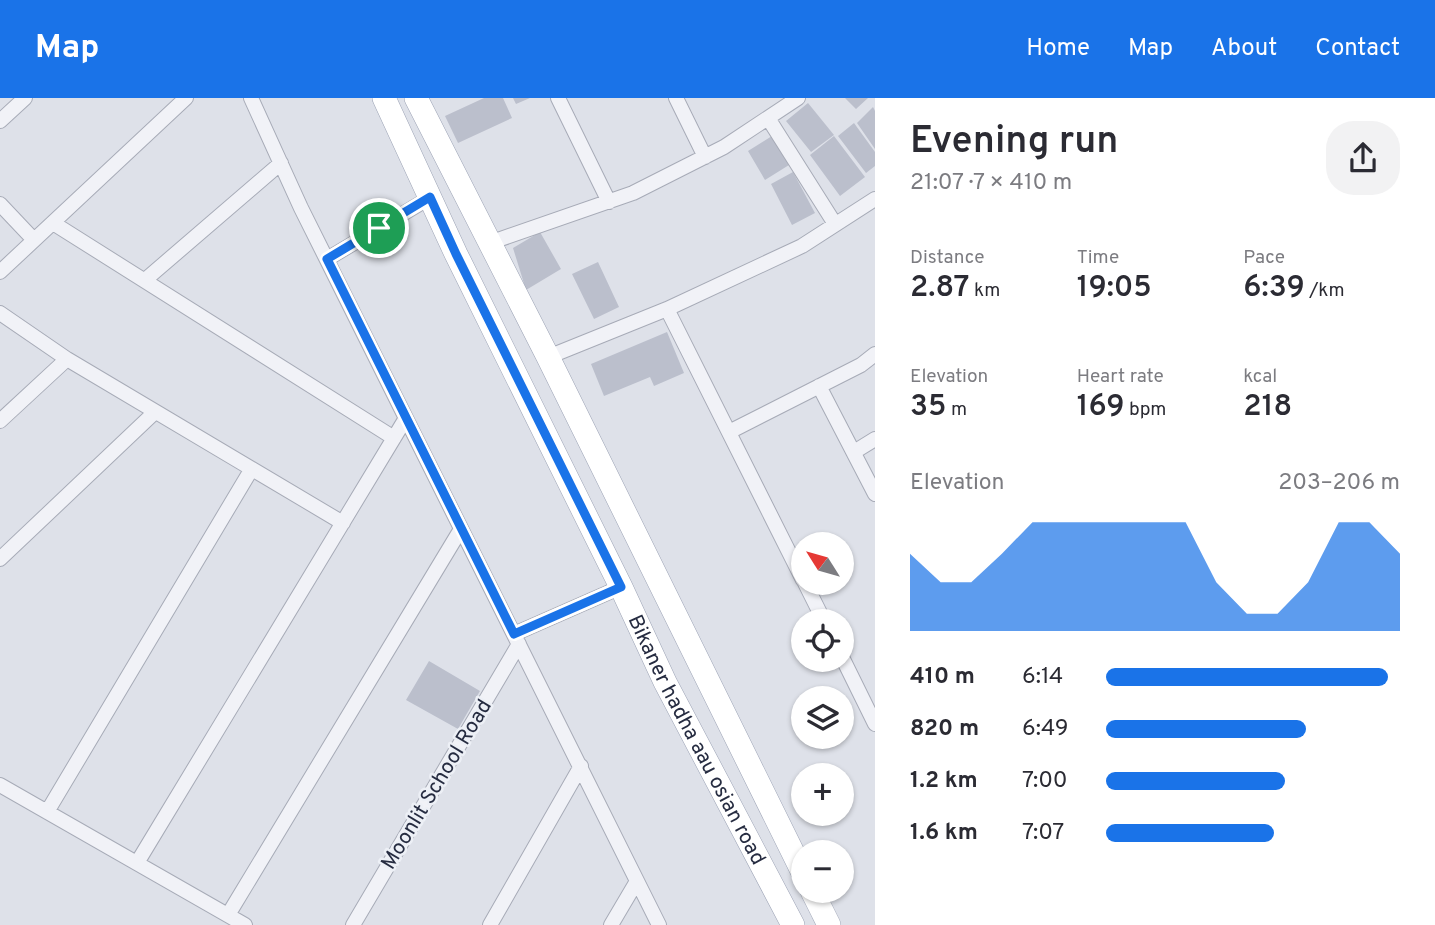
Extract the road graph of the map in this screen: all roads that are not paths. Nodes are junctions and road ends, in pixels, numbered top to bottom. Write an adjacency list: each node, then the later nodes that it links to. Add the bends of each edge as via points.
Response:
1 (25, 98): 10 (street)
2 (186, 98): 17 (street)
3 (251, 98): 12 (street)
4 (384, 98): 13 (main road, Bikaner hadha aau osian road)
5 (416, 98): 20 (main road, Bikaner hadha aau osian road)
6 (558, 98): 15 (street)
7 (676, 98): 11 (street)
8 (798, 98): 9 (street)
9 (768, 118): 11 (street); 18 (street)
10 (0, 121)
11 (705, 157): 15 (street)
12 (281, 163): 21 (street); 23 (street)
13 (430, 197): 21 (street); 43 (main road, Bikaner hadha aau osian road)
14 (875, 199): 18 (street)
15 (609, 202): 20 (street)
16 (0, 204): 19 (street)
17 (53, 223): 19 (street); 23 (street)
18 (835, 224): 24 (street, via 802,246)
19 (34, 240): 22 (street)
20 (489, 243): 27 (main road, Bikaner hadha aau osian road)
21 (327, 259): 31 (street)
22 (0, 272)
23 (145, 280): 34 (street)
24 (667, 309): 27 (street); 33 (street)
25 (0, 313): 28 (street)
26 (875, 354): 29 (street)
27 (548, 357): 50 (main road, Bikaner hadha aau osian road)
28 (67, 359): 30 (street); 32 (street)
29 (819, 386): 33 (street); 36 (street)
30 (156, 412): 37 (street); 42 (street)
31 (406, 418): 34 (street); 40 (street)
32 (0, 421)
33 (729, 432): 41 (street)
34 (394, 438): 39 (street)
35 (875, 439): 36 (street)
36 (854, 452): 38 (street)
37 (251, 470): 39 (street); 49 (street)
38 (875, 494)
39 (343, 523): 51 (street)
40 (461, 529): 44 (street); 54 (street)
41 (791, 556)
42 (0, 559)
43 (621, 587): 44 (street); 55 (main road, Bikaner hadha aau osian road)
44 (517, 639): 47 (street); 57 (street, Moonlit School Road)
45 (849, 672): 46 (street)
46 (875, 724)
47 (580, 766): 52 (street); 58 (street)
48 (0, 785): 49 (street)
49 (47, 812): 51 (street)
50 (791, 849)
51 (137, 863): 54 (street)
52 (637, 881): 59 (street); 60 (street)
53 (818, 903): 61 (main road)
54 (228, 915): 56 (street)
55 (787, 923)
56 (245, 925)
57 (353, 925)
58 (490, 925)
59 (611, 925)
60 (659, 925)
61 (829, 925)

